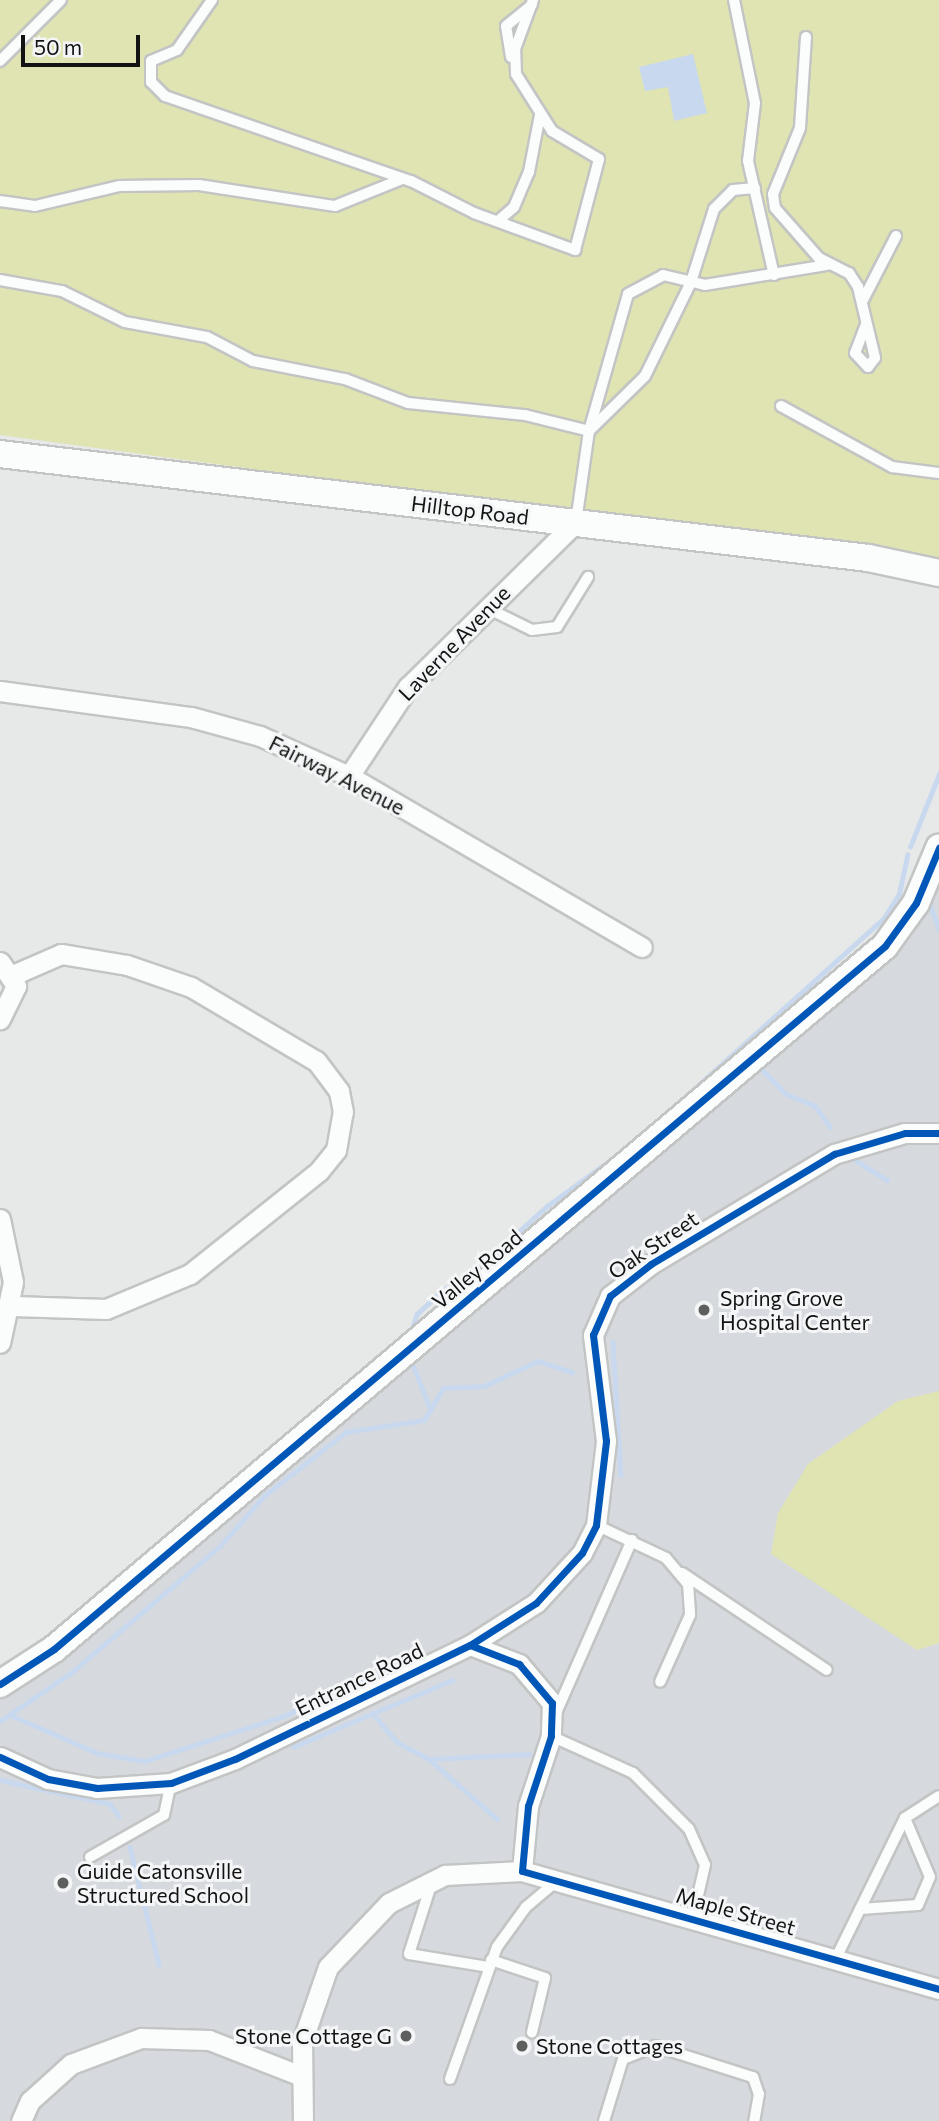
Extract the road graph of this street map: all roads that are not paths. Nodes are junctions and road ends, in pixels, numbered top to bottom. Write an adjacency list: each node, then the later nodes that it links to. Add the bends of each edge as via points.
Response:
1 (61, 0): 6 (lane)
2 (212, 0): 9 (lane, via 177,50 151,61 151,82 165,96)
3 (734, 0): 10 (lane, via 755,103 748,161)
4 (532, 2): 7 (lane); 7 (lane, via 506,26)
5 (806, 37): 14 (lane, via 800,128 773,194 777,216)
6 (0, 61)
7 (512, 61): 8 (lane)
8 (540, 115): 12 (lane, via 528,172 514,207); 12 (lane, via 562,138 599,159 575,250)
9 (402, 179): 11 (lane, via 335,206 199,185 120,186 35,206); 12 (lane)
10 (755, 188): 15 (lane); 17 (lane, via 733,190 714,209)
11 (0, 201)
12 (498, 221)
13 (896, 236): 18 (lane)
14 (827, 265): 15 (lane); 18 (lane, via 849,273)
15 (774, 275): 17 (lane, via 705,285)
16 (0, 281): 21 (lane, via 62,291 125,322 207,337 253,361 345,379 408,403 525,415)
17 (691, 282): 21 (lane, via 645,376); 21 (lane, via 663,275 628,294)
18 (863, 300): 19 (lane)
19 (866, 325)
20 (781, 406): 23 (lane, via 892,467)
21 (589, 431): 24 (lane)
22 (0, 454): 24 (street, Hilltop Road)
23 (939, 473)
24 (576, 522): 25 (street, Hilltop Road, via 868,558); 27 (street, Laverne Avenue)
25 (939, 573)
26 (588, 577): 27 (lane, via 558,627 532,630)
27 (486, 607): 29 (street, Laverne Avenue, via 408,687)
28 (0, 691): 29 (street, Fairway Avenue, via 203,720 260,736)
29 (349, 776): 31 (street, Fairway Avenue)
30 (939, 848): 44 (street, Valley Road, via 916,903 885,946 54,1649)
31 (642, 947)
32 (6, 968): 33 (street, via 15,998); 36 (street, via 61,954 127,965 191,987 316,1061 339,1091 343,1121 336,1150 318,1171 231,1245 162,1290 106,1309)
33 (0, 1018)
34 (939, 1133): 38 (street, Oak Street, via 905,1133 824,1159 610,1296 593,1335 606,1441)
35 (0, 1219): 36 (street)
36 (13, 1306): 37 (street)
37 (0, 1343)
38 (596, 1525): 39 (lane); 41 (street, Oak Street, via 582,1553 537,1603)
39 (632, 1540): 40 (lane); 45 (lane)
40 (679, 1571): 42 (lane); 43 (lane, via 691,1598 690,1615)
41 (470, 1645): 45 (street, via 534,1676); 47 (street, Entrance Road, via 235,1759)
42 (827, 1670)
43 (660, 1682)
44 (0, 1684)
45 (553, 1726): 51 (street, via 528,1806); 55 (lane, via 633,1773 689,1829 705,1865)
46 (0, 1757): 47 (street, Entrance Road, via 48,1779 97,1788)
47 (171, 1783): 50 (lane, via 164,1815)
48 (939, 1796): 49 (lane)
49 (905, 1818): 54 (lane); 54 (lane, via 930,1877 919,1905)
50 (90, 1857)
51 (522, 1871): 52 (street, Maple Street); 53 (street, Maple Street, via 474,1870)
52 (558, 1880): 55 (street, Maple Street); 57 (lane, via 526,1907)
53 (432, 1881): 57 (lane, via 409,1954); 60 (street, Maple Street, via 389,1903 344,1944 316,1992)
54 (860, 1909): 56 (lane)
55 (693, 1917): 56 (street, Maple Street)
56 (836, 1958): 58 (street, Maple Street)
57 (489, 1964): 59 (lane, via 545,1978); 61 (lane)
58 (939, 1989)
59 (532, 2032)
60 (299, 2074): 62 (street, via 209,2040 141,2038 71,2064 30,2101); 63 (street, Maple Street)
61 (450, 2080)
62 (21, 2121)
63 (303, 2121)
64 (604, 2121): 65 (lane, via 623,2059 655,2046 753,2077 760,2094)
65 (754, 2121)

